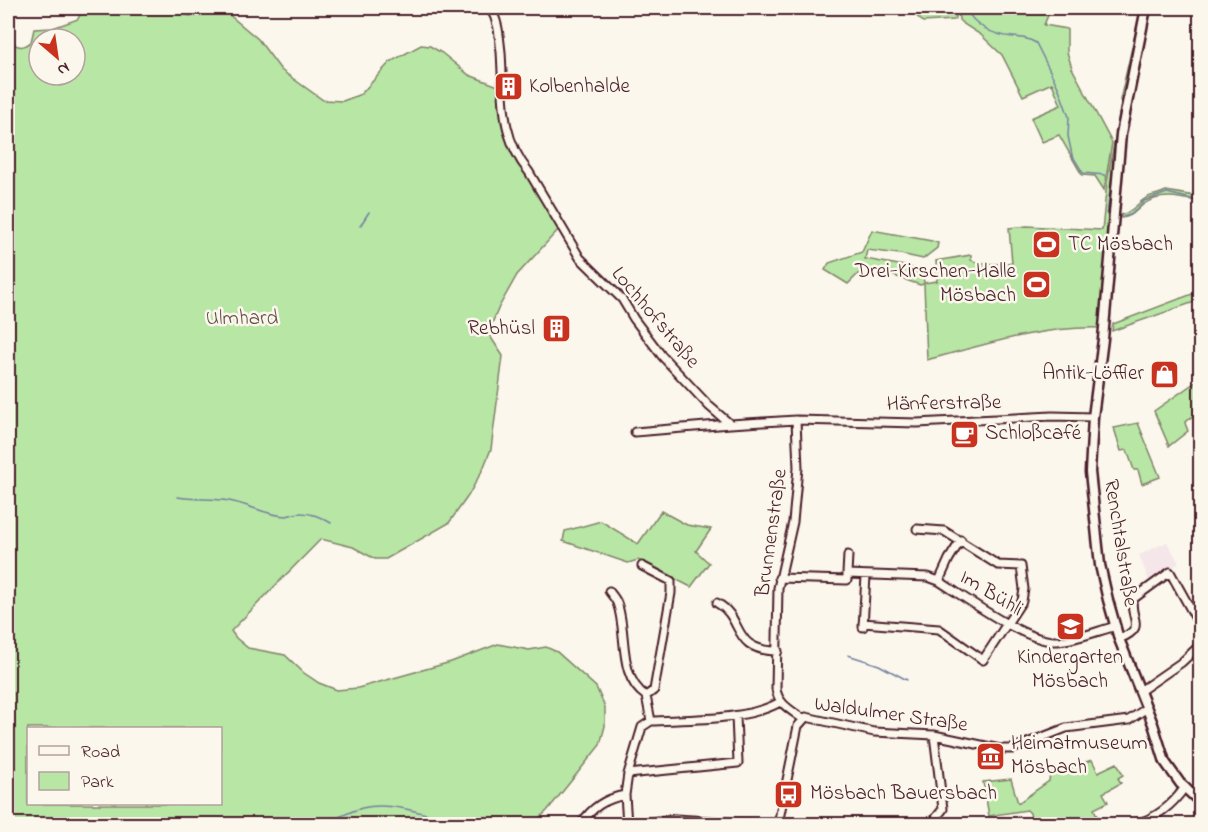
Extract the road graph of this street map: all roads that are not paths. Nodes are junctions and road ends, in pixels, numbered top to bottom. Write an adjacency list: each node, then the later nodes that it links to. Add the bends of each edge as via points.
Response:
1 (490, 8): 5 (street, Lochhofstraße, via 498,25 505,123 521,162 580,258 622,299 662,356)
2 (1146, 8): 3 (main road, Renchtalstraße, via 1121,134)
3 (1093, 417): 4 (street, Hänferstraße, via 917,423); 18 (main road, Renchtalstraße, via 1090,472 1095,521)
4 (796, 420): 5 (street); 13 (street, Brunnenstraße, via 798,468 793,522)
5 (730, 424): 6 (street)
6 (635, 432)
7 (917, 529): 8 (street, via 944,531)
8 (961, 540): 14 (street); 17 (street, via 998,565 1021,566 1024,596)
9 (848, 555): 11 (street)
10 (642, 566): 24 (street, via 671,581 654,690)
11 (847, 574): 12 (street, Im Bühli); 13 (street, Im Bühli, via 847,580)
12 (866, 576): 14 (street, Im Bühli, via 928,577); 17 (street, via 863,625 939,629 983,660)
13 (779, 578): 22 (street, Brunnenstraße)
14 (939, 582): 17 (street, Im Bühli)
15 (609, 591): 24 (street, via 616,601 627,665 638,691)
16 (717, 603): 22 (street, Brunnenstraße, via 728,612 748,644)
17 (1006, 622): 18 (street, Im Bühli, via 1034,638 1058,641)
18 (1116, 626): 20 (main road, Renchtalstraße)
19 (1200, 626): 20 (street, via 1170,573 1133,599 1135,627)
20 (1119, 639): 23 (main road, Renchtalstraße)
21 (1200, 645): 23 (street)
22 (778, 651): 25 (street, Brunnenstraße, via 776,689)
23 (1140, 691): 26 (main road, Renchtalstraße)
24 (646, 696): 29 (street)
25 (780, 702): 27 (street, via 768,709); 28 (street)
26 (1148, 708): 30 (street, Waldulmer Straße, via 1129,720 1066,728 1012,749); 32 (main road, Renchtalstraße, via 1165,762)
27 (736, 716): 29 (street); 31 (street, via 738,763)
28 (802, 719): 30 (street, Waldulmer Straße, via 809,716 874,732); 40 (street, Waldulmer Straße)
29 (651, 721): 31 (street, via 642,728)
30 (934, 735): 41 (street, via 943,809)
31 (628, 774): 33 (street)
32 (1185, 788): 34 (main road, Renchtalstraße); 42 (street, via 1160,814)
33 (625, 795): 36 (street, via 601,803); 37 (street)
34 (1200, 802)
35 (753, 824): 38 (street, via 675,819); 39 (street)
36 (581, 825)
37 (627, 825)
38 (634, 825)
39 (761, 825)
40 (778, 825)
41 (931, 825)
42 (1135, 825)

